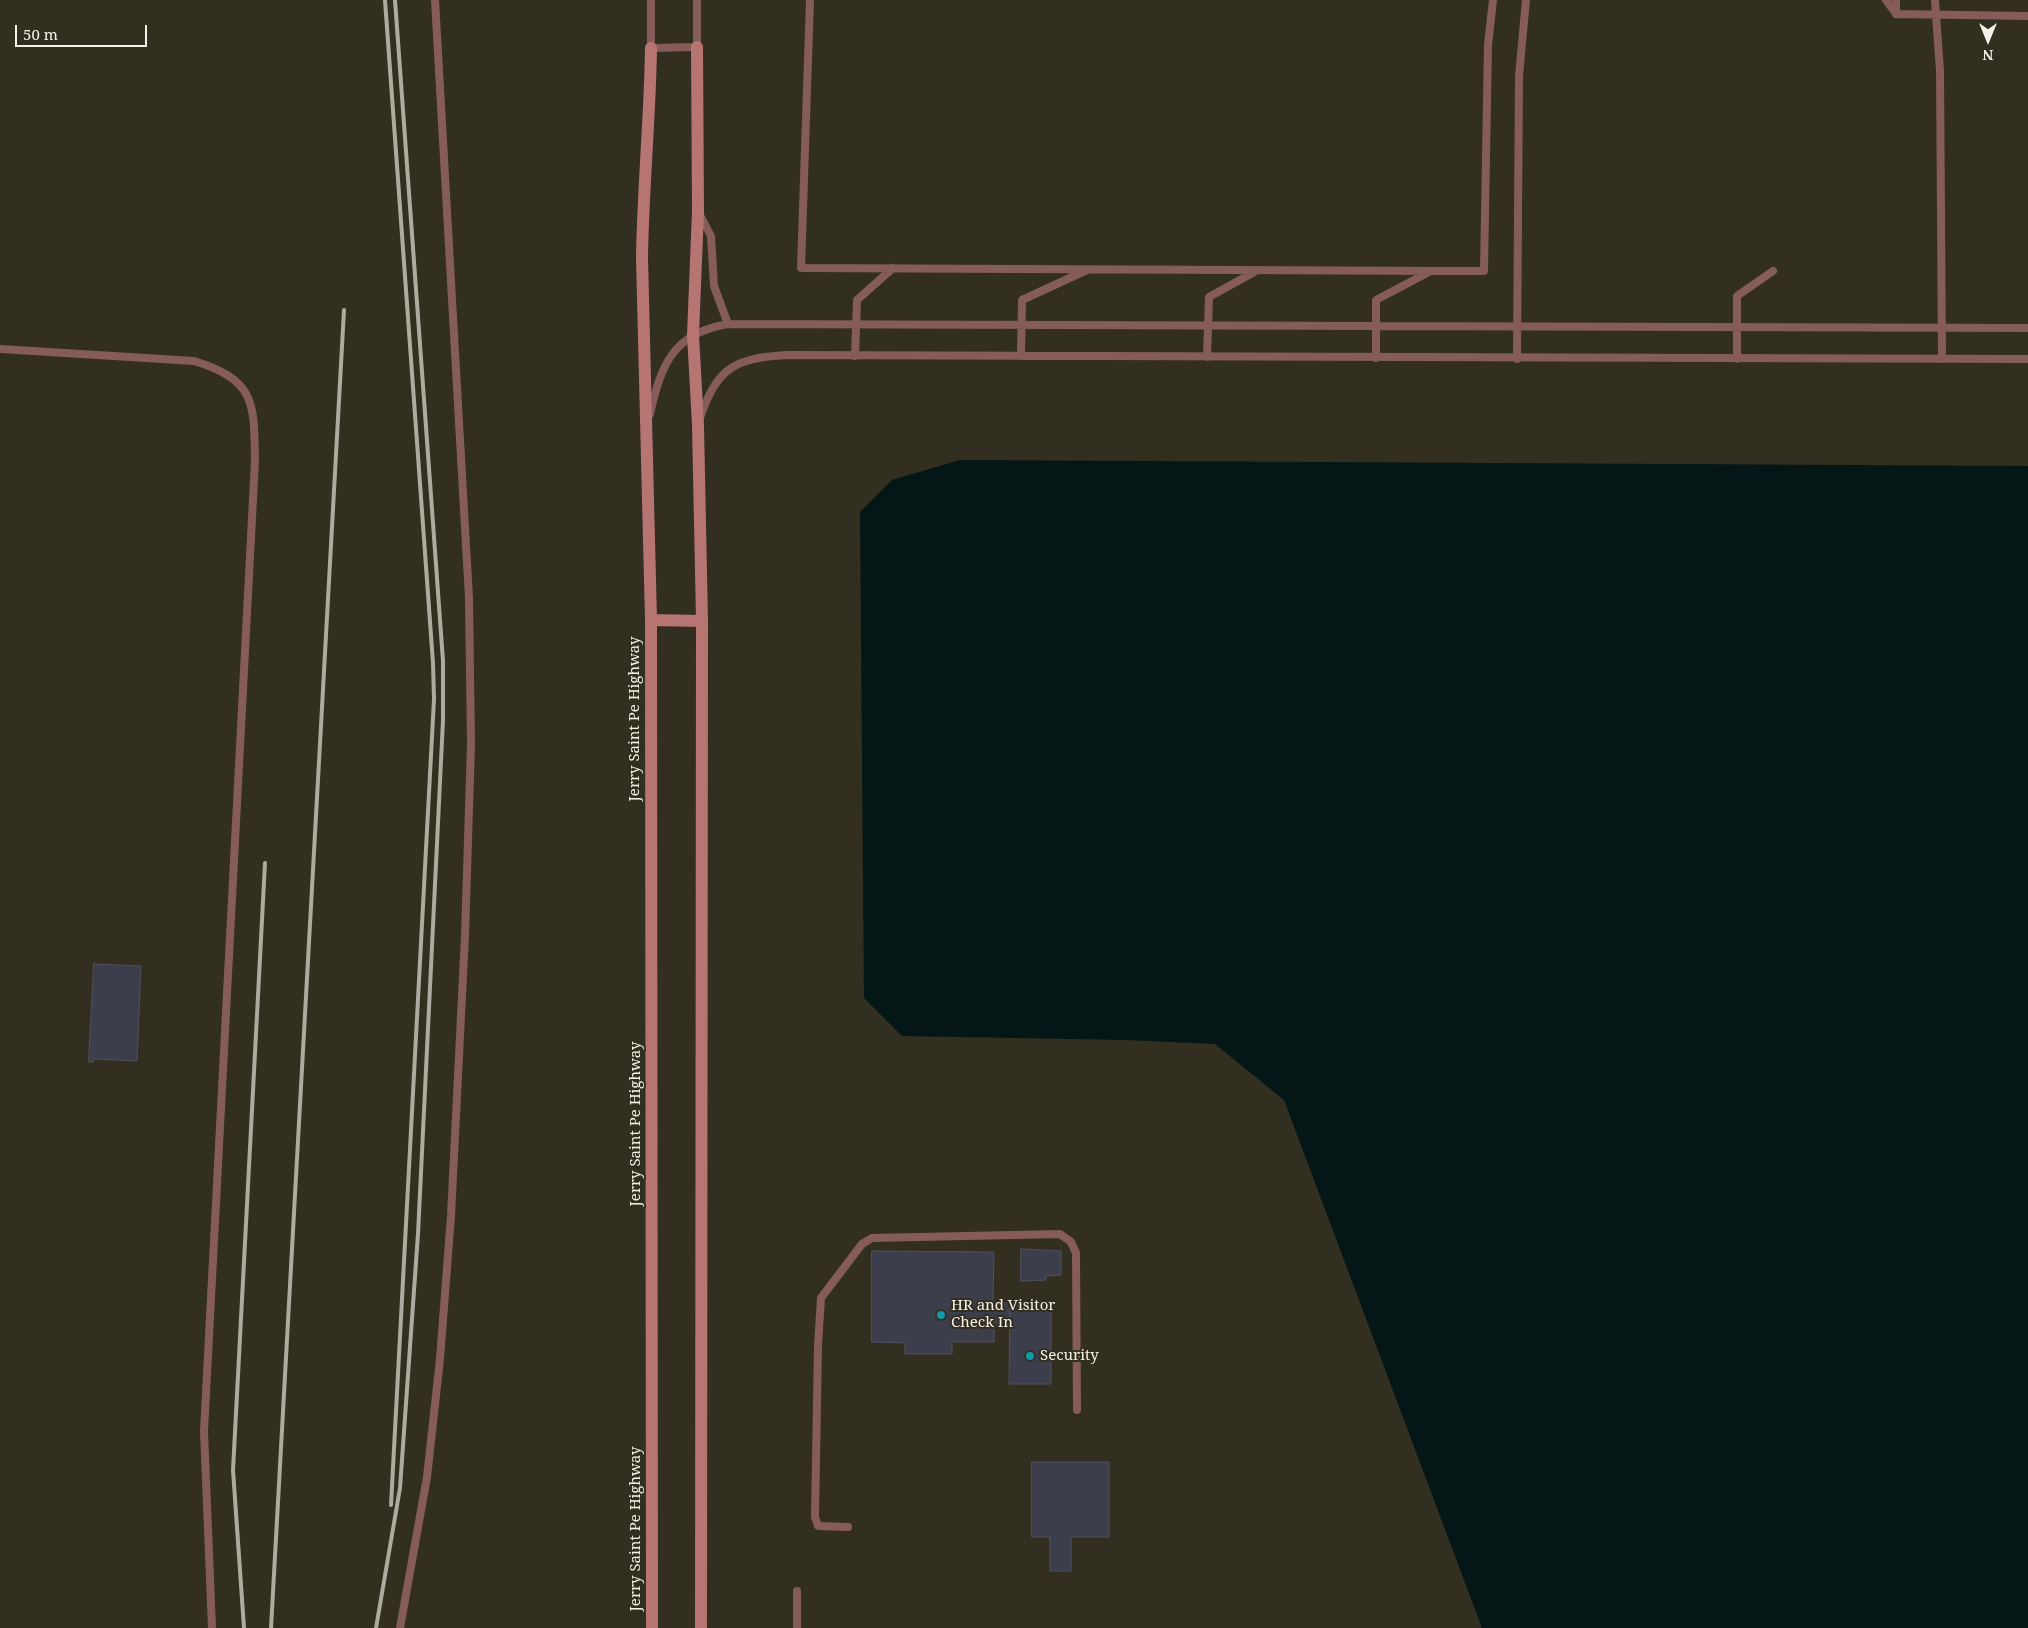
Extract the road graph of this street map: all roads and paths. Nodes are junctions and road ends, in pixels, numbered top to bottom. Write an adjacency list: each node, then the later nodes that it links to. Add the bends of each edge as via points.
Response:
1 (435, 0): 48 (lane, via 470,598 471,744 451,1216 438,1378 427,1477)
2 (651, 0): 14 (lane)
3 (697, 0): 13 (lane)
4 (810, 0): 16 (lane, via 801,268)
5 (1493, 0): 19 (lane, via 1488,45 1484,272)
6 (1526, 0): 26 (lane, via 1519,76)
7 (1886, 0): 10 (lane)
8 (1896, 0): 10 (lane)
9 (1935, 0): 11 (lane)
10 (1896, 14): 11 (lane)
11 (1935, 16): 12 (lane); 28 (lane, via 1940,71)
12 (2028, 16)
13 (697, 47): 14 (lane); 15 (main road)
14 (651, 48): 41 (main road, Jerry Saint Pe Highway, via 642,208)
15 (698, 211): 21 (lane, via 711,236 714,286); 30 (main road)
16 (893, 268): 17 (lane); 22 (lane, via 857,300)
17 (1089, 269): 18 (lane); 23 (lane, via 1022,300)
18 (1258, 270): 19 (lane); 24 (lane, via 1209,297)
19 (1430, 271): 25 (lane, via 1376,300)
20 (1773, 272): 27 (lane, via 1737,296)
21 (728, 324): 22 (lane); 30 (lane)
22 (856, 325): 23 (lane); 32 (lane)
23 (1022, 325): 24 (lane); 33 (lane)
24 (1208, 326): 25 (lane); 34 (lane)
25 (1376, 326): 26 (lane); 35 (lane)
26 (1517, 326): 27 (lane); 36 (lane)
27 (1737, 326): 28 (lane); 37 (lane)
28 (1942, 327): 29 (lane); 38 (lane)
29 (2028, 328)
30 (693, 335): 40 (main road); 41 (lane, via 665,363 658,378)
31 (0, 349): 47 (lane, via 194,361 226,374 244,388 255,420 204,1430)
32 (856, 356): 33 (lane); 40 (lane, via 778,356 744,362 721,376 710,393)
33 (1021, 356): 34 (lane)
34 (1207, 357): 35 (lane)
35 (1376, 358): 36 (lane)
36 (1517, 359): 37 (lane)
37 (1737, 359): 38 (lane)
38 (1942, 360): 39 (lane)
39 (2028, 360)
40 (698, 425): 43 (main road)
41 (646, 429): 42 (main road, Jerry Saint Pe Highway)
42 (651, 620): 43 (main road); 49 (main road, Jerry Saint Pe Highway)
43 (702, 621): 50 (main road)
44 (1077, 1410): 45 (lane, via 1076,1253 1071,1242 1060,1234 872,1238 862,1244 821,1298 815,1517 818,1526)
45 (848, 1527)
46 (797, 1591): 51 (lane)
47 (212, 1628)
48 (400, 1628)
49 (652, 1628)
50 (701, 1628)
51 (797, 1628)

